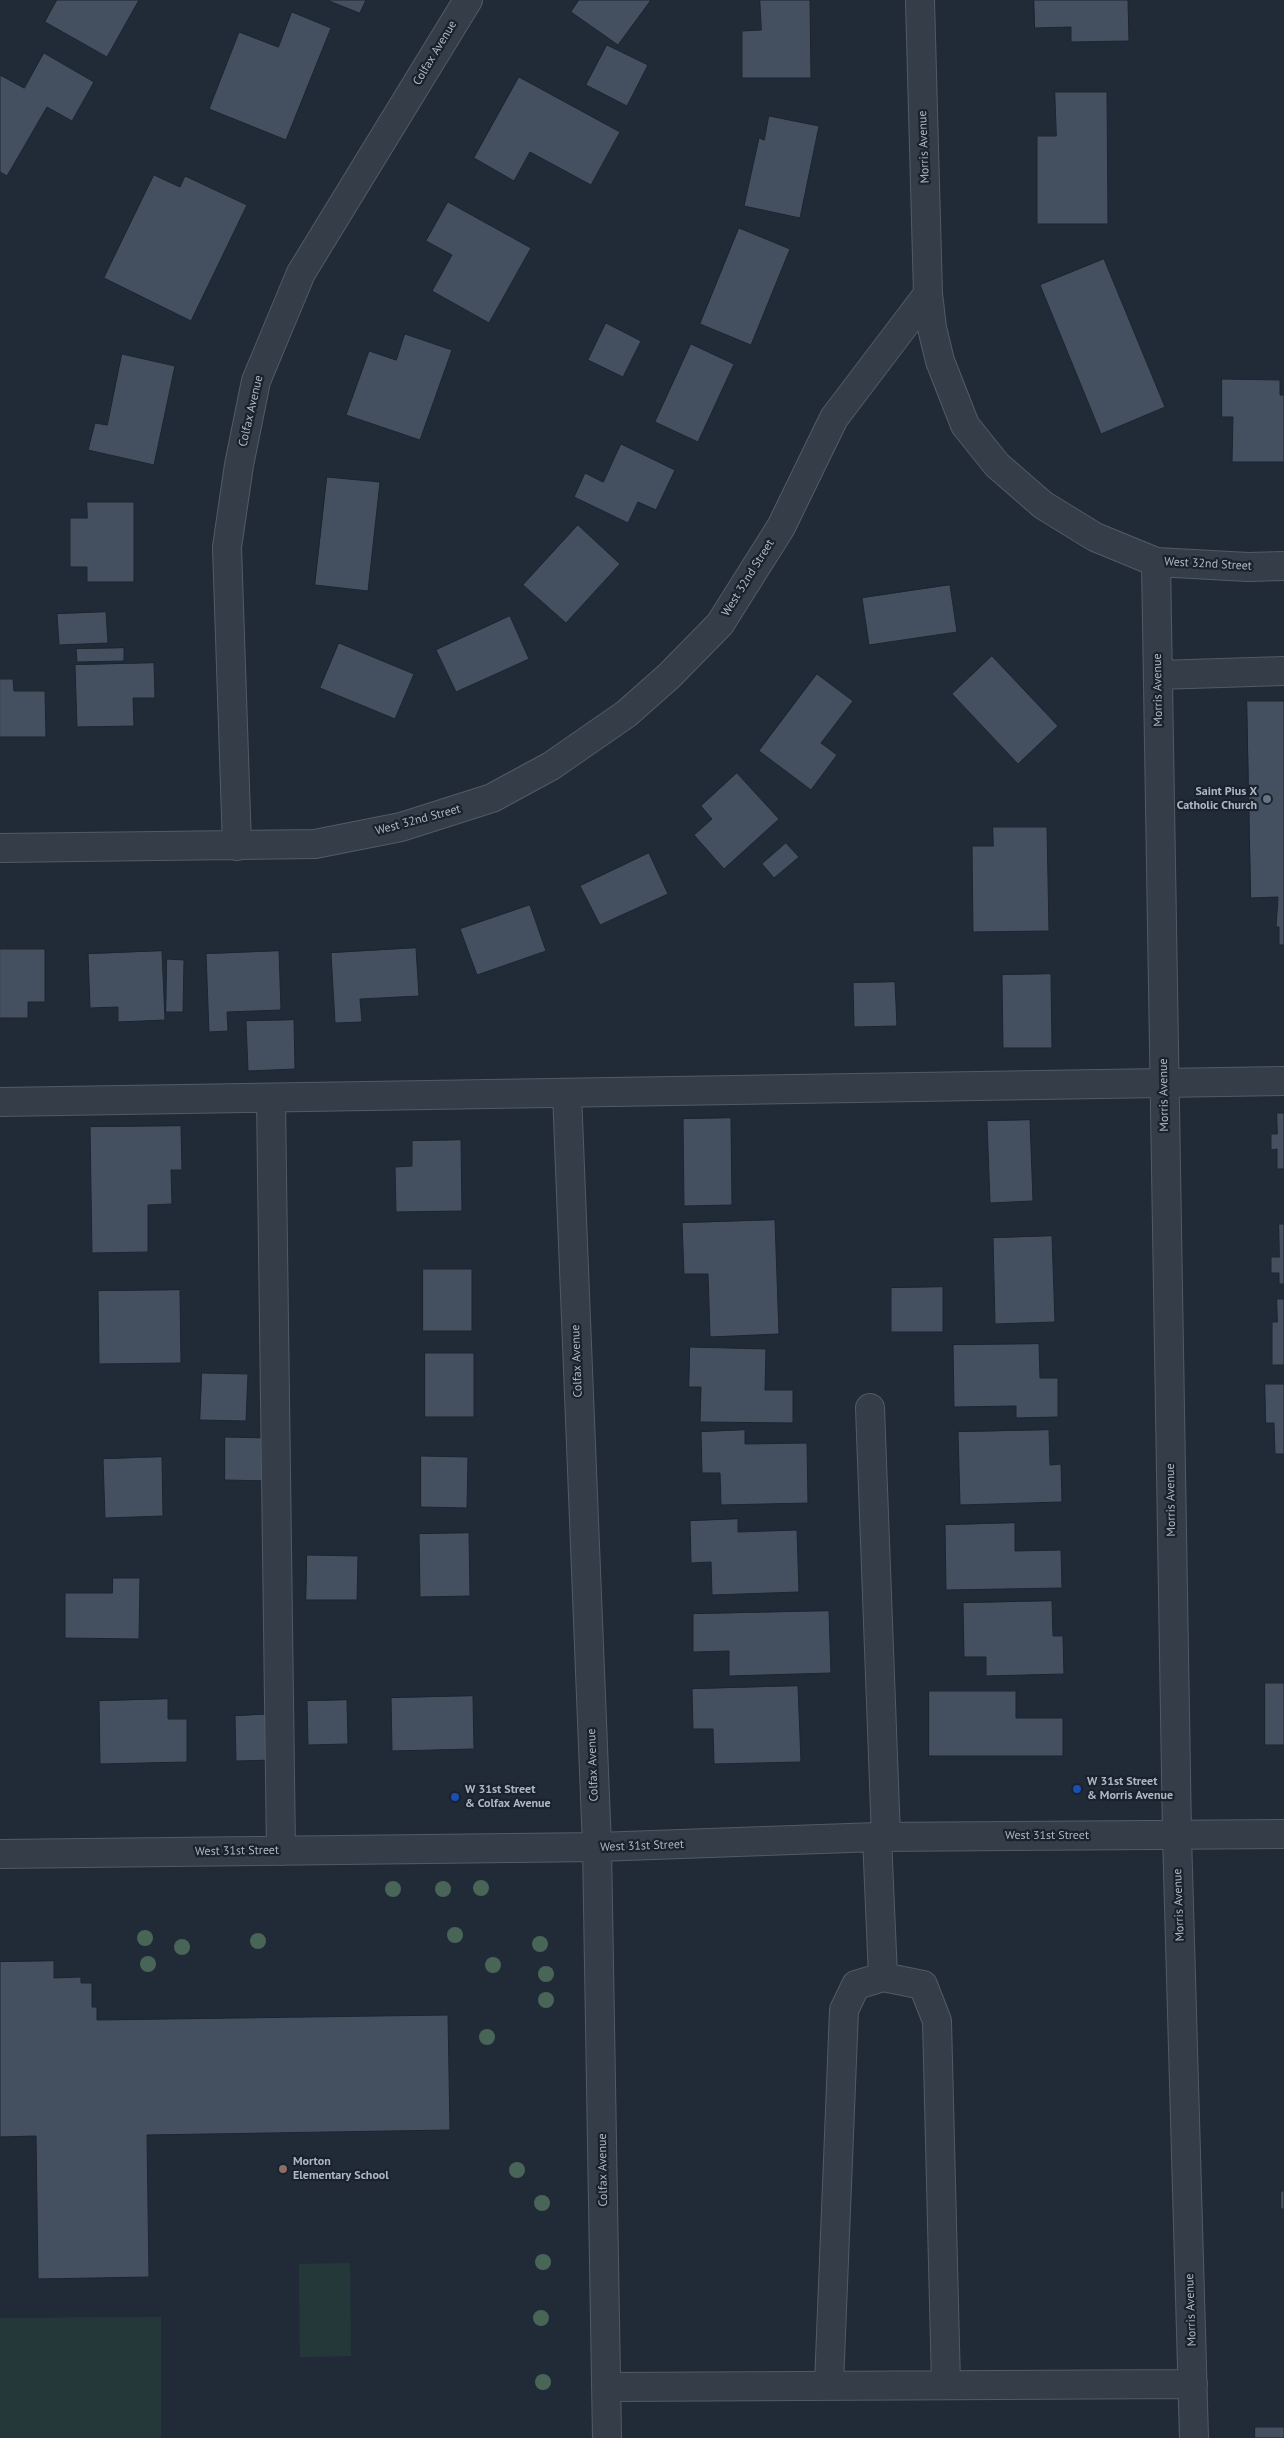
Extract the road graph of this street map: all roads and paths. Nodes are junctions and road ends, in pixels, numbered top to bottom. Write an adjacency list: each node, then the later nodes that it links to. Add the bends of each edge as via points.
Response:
1 (468, 0): 8 (street, Colfax Avenue, via 301,273 256,380 238,465 227,546)
2 (920, 0): 3 (street, Morris Avenue)
3 (928, 294): 4 (street, West 32nd Street, via 940,361 965,426 996,465 1043,505 1095,537); 8 (street, West 32nd Street, via 834,418 781,527 720,624 626,714 551,766 492,798 401,827 315,844)
4 (1156, 562): 5 (street, West 32nd Street); 7 (street, Morris Avenue)
5 (1284, 566)
6 (1284, 671): 7 (street)
7 (1158, 674): 11 (street, Morris Avenue)
8 (237, 846): 9 (street, West 32nd Street)
9 (0, 848)
10 (1284, 1081): 11 (street)
11 (1163, 1082): 12 (street); 17 (street, Morris Avenue)
12 (567, 1093): 13 (street); 19 (street, Colfax Avenue)
13 (271, 1098): 14 (street); 20 (street)
14 (0, 1102)
15 (870, 1408): 18 (street)
16 (1284, 1834): 17 (street, West 31st Street)
17 (1176, 1835): 18 (street, West 31st Street); 24 (street, Morris Avenue)
18 (882, 1837): 19 (street, West 31st Street); 22 (street)
19 (597, 1847): 20 (street, West 31st Street); 26 (street, Colfax Avenue)
20 (281, 1850): 21 (street, West 31st Street)
21 (0, 1854)
22 (883, 1977): 23 (street, via 856,1985 844,2010); 25 (street, via 923,1985 938,2021)
23 (829, 2384): 25 (street); 26 (street)
24 (1193, 2384): 25 (street); 28 (street, Morris Avenue)
25 (946, 2385)
26 (606, 2387): 27 (street, Colfax Avenue)
27 (607, 2438)
28 (1194, 2438)

